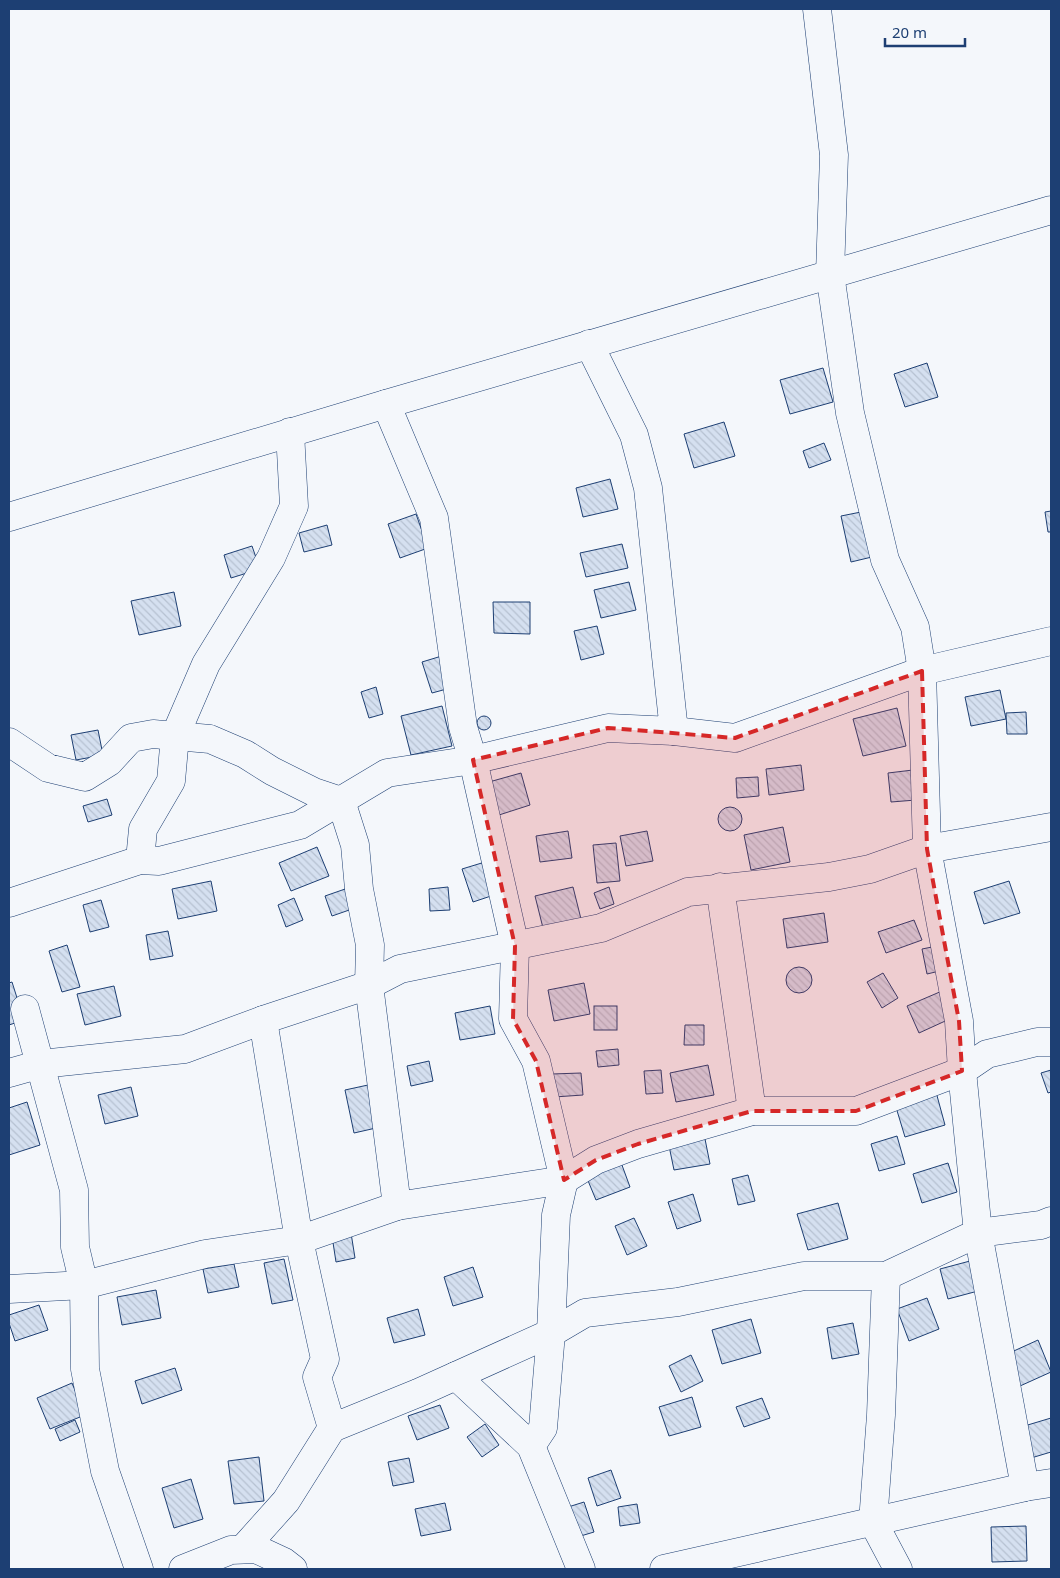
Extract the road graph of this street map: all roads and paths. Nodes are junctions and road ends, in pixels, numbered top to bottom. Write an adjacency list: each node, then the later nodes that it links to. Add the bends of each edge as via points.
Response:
1 (817, 9): 3 (street, via 834,155)
2 (1051, 210): 3 (street)
3 (830, 274): 4 (street); 9 (street, via 850,413 885,560 915,627)
4 (589, 344): 5 (street); 10 (street, via 634,435 648,488)
5 (386, 404): 6 (street); 13 (street, via 434,518 463,727)
6 (290, 432): 7 (street); 11 (street, via 294,506 272,558 206,664)
7 (9, 517)
8 (1051, 641): 9 (street)
9 (922, 671): 10 (street, via 735,738); 16 (street)
10 (674, 731): 13 (street, via 608,728)
11 (175, 736): 12 (street, via 153,734 132,738 109,762 85,776 48,768); 14 (street, via 210,739 245,754 314,792); 17 (street, via 171,781 142,829)
12 (9, 742)
13 (473, 760): 14 (street, via 387,773); 20 (street)
14 (341, 801): 17 (street, via 300,825 159,861); 21 (street, via 355,845 359,889 370,945)
15 (1051, 827): 16 (street)
16 (928, 849): 18 (street, via 870,869 837,876); 26 (street, via 959,1022)
17 (140, 860): 19 (street)
18 (720, 887): 20 (street, via 688,892 601,928); 28 (street)
19 (9, 903)
20 (515, 946): 21 (street, via 400,969); 29 (street, via 513,1019 536,1061)
21 (369, 986): 23 (street); 30 (street)
22 (25, 1009): 25 (street)
23 (263, 1020): 25 (street, via 185,1049); 33 (street)
24 (1051, 1042): 26 (street, via 1037,1042 987,1054)
25 (40, 1064): 27 (street); 35 (street, via 74,1190 75,1247)
26 (962, 1071): 28 (street, via 856,1112); 32 (street)
27 (9, 1072)
28 (752, 1111): 29 (street, via 638,1144 596,1160)
29 (564, 1180): 30 (street); 37 (street, via 556,1215)
30 (398, 1206): 33 (street)
31 (1051, 1222): 32 (street)
32 (978, 1233): 34 (street); 41 (street)
33 (299, 1240): 35 (street, via 205,1254); 39 (street, via 325,1359 316,1377)
34 (886, 1276): 37 (street, via 804,1276 678,1302 585,1313); 42 (street)
35 (84, 1285): 36 (street); 44 (street, via 85,1369 105,1471)
36 (9, 1289)
37 (550, 1333): 38 (street); 40 (street, via 543,1428)
38 (456, 1376): 39 (street); 40 (street)
39 (332, 1428): 43 (street, via 286,1501)
40 (532, 1446): 47 (street)
41 (1038, 1485): 42 (street)
42 (873, 1522): 48 (street); 49 (street)
43 (243, 1549): 45 (street, via 231,1550); 46 (street, via 256,1549)
44 (139, 1569)
45 (183, 1569)
46 (293, 1569)
47 (581, 1569)
48 (664, 1569)
49 (898, 1569)

